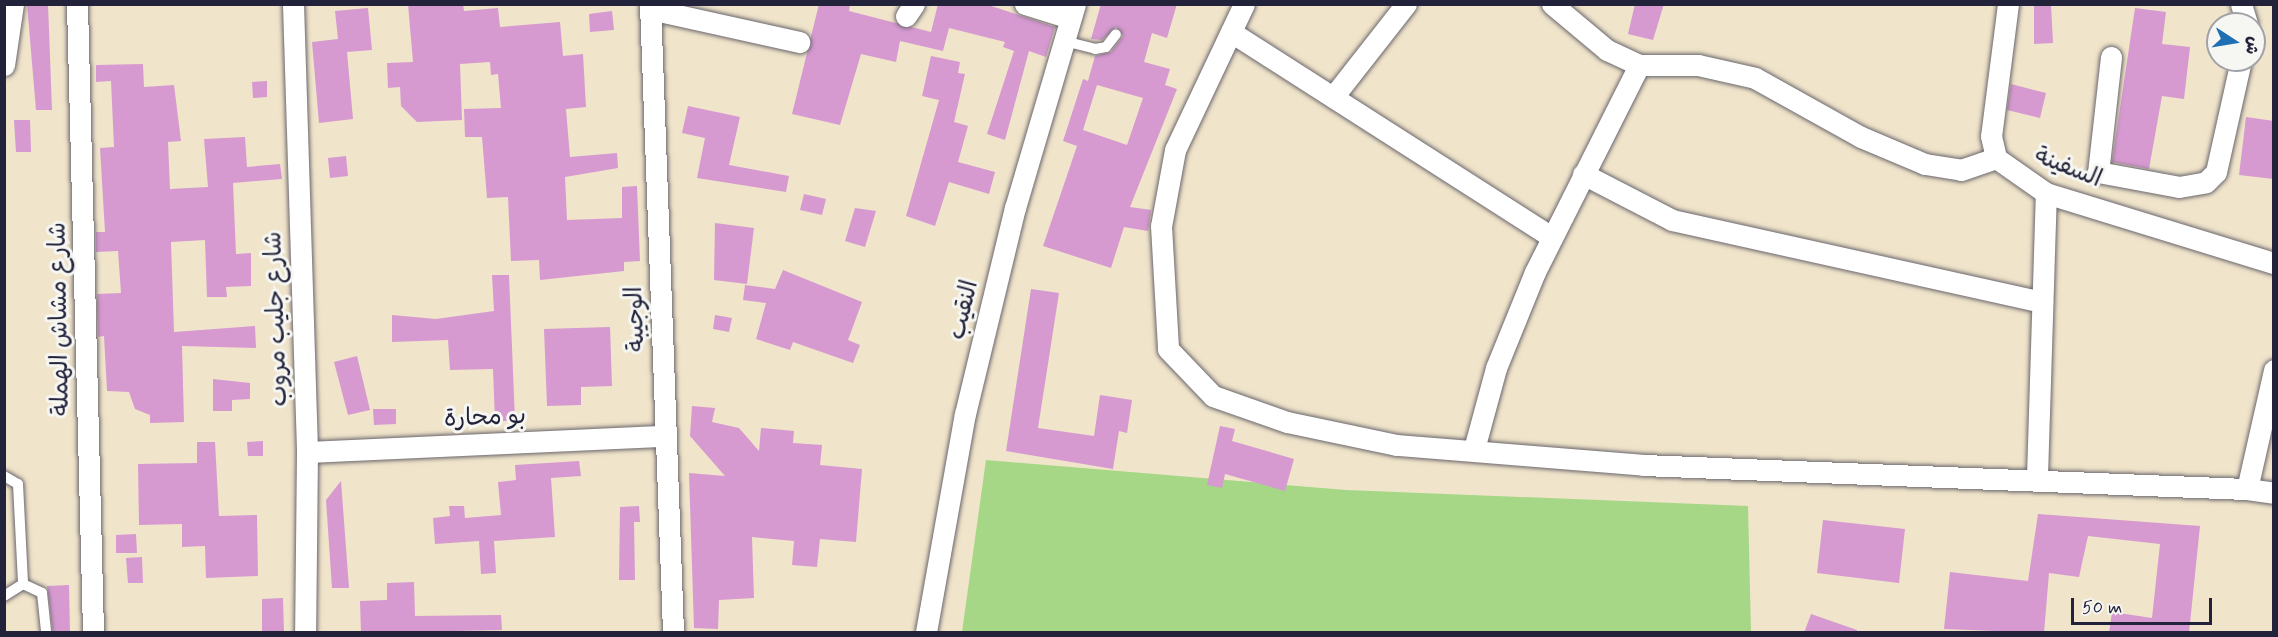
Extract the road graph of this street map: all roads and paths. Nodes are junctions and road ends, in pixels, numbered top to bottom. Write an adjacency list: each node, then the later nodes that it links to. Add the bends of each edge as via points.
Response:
1 (13, 4): 16 (street)
2 (77, 4): 37 (street, شارع مشاش الهملة)
3 (293, 4): 29 (street, شارع جليب مروب)
4 (1025, 4): 10 (street)
5 (1244, 4): 11 (street)
6 (1406, 4): 19 (street)
7 (1552, 4): 17 (street, via 1606,50)
8 (2008, 4): 20 (street, السفينة, via 1991,136)
9 (650, 7): 14 (street); 27 (street, الوجيبة)
10 (1072, 11): 13 (street, النقيب)
11 (1231, 32): 19 (street); 28 (street, via 1175,150 1161,226 1168,349 1213,396 1287,422 1397,445)
12 (1116, 34): 13 (lane, via 1106,47)
13 (1064, 41): 40 (street, النقيب, via 1015,208 965,414)
14 (799, 42)
15 (2111, 57): 18 (street, via 2098,171 2179,187 2206,182 2216,172)
16 (4, 65)
17 (1639, 65): 20 (street, via 1698,65 1755,78 1861,137 1925,165 1961,170); 21 (street)
18 (2238, 72)
19 (1333, 97): 23 (street)
20 (1996, 159): 22 (street, السفينة)
21 (1583, 174): 23 (street); 25 (street, via 1672,220)
22 (2046, 193): 24 (street, السفينة); 25 (street)
23 (1552, 237): 28 (street, via 1496,368)
24 (2274, 263)
25 (2042, 302): 31 (street)
26 (2274, 370): 32 (street)
27 (666, 436): 29 (street, بو محارة); 39 (street, الوجيبة)
28 (1474, 449): 31 (street, via 1643,465)
29 (307, 452): 38 (street, شارع جليب مروب)
30 (4, 476): 34 (lane, via 18,484)
31 (2037, 476): 32 (street)
32 (2247, 489): 33 (street)
33 (2274, 493)
34 (23, 584): 35 (lane); 36 (lane, via 42,593)
35 (4, 596)
36 (46, 633)
37 (93, 633)
38 (305, 633)
39 (673, 633)
40 (926, 633)

